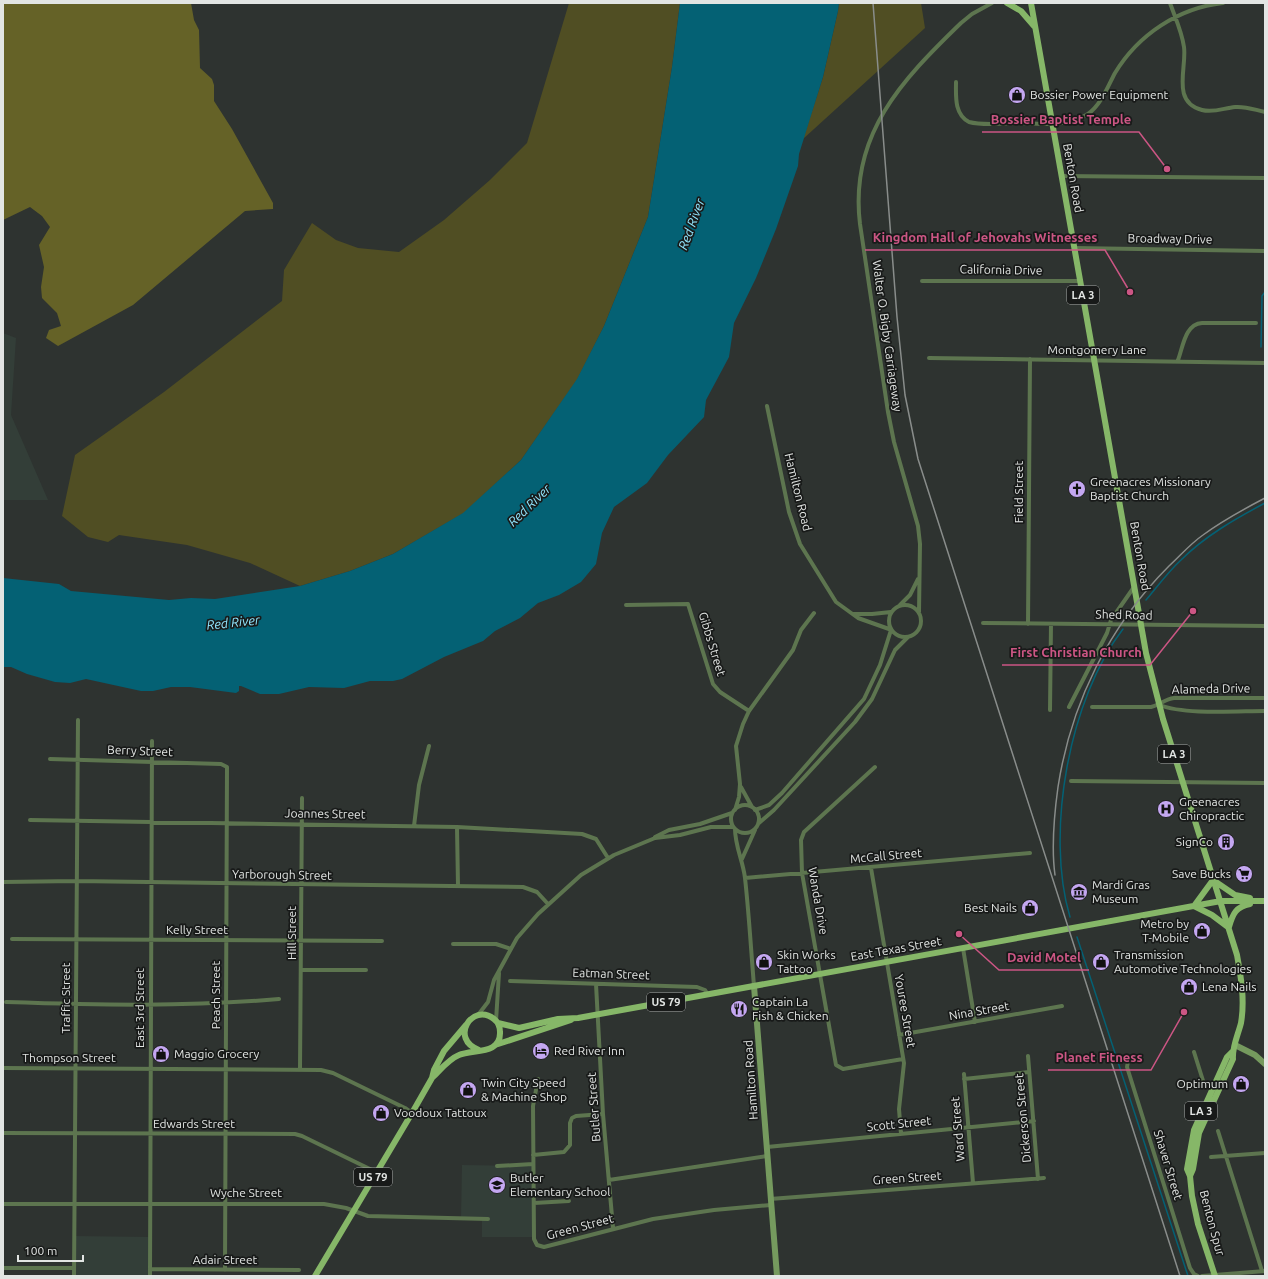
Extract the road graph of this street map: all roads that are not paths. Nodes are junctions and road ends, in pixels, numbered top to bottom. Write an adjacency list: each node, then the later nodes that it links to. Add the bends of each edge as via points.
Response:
1 (992, 3): 24 (street, Walter O. Bigby Carriageway, via 972,14 947,36 886,108 873,130 863,158 858,185 858,209 888,412 918,526)
2 (1007, 3): 7 (main road, via 1021,11)
3 (1031, 3): 7 (main road, Benton Road / LA 3)
4 (1170, 3): 6 (street)
5 (1223, 3): 6 (street, via 1200,7)
6 (1175, 17): 9 (street, via 1184,46 1181,85 1190,103 1198,109 1209,111 1241,107); 10 (street, via 1135,46 1092,111 1073,120)
7 (1035, 28): 10 (main road, Benton Road / LA 3)
8 (956, 82): 10 (street, via 957,106 962,117 969,122)
9 (1265, 112)
10 (1052, 124): 11 (main road, Benton Road / LA 3)
11 (1061, 176): 12 (street); 13 (main road, Benton Road / LA 3)
12 (1265, 178)
13 (1074, 248): 14 (street, Broadway Drive); 16 (main road, Benton Road / LA 3)
14 (1265, 251)
15 (922, 281): 16 (street, California Drive)
16 (1080, 281): 21 (main road, Benton Road / LA 3)
17 (1256, 323): 20 (street, via 1194,324 1188,332)
18 (929, 358): 19 (street, Montgomery Lane)
19 (1030, 359): 21 (street, Montgomery Lane); 33 (street, Field Street)
20 (1178, 360): 21 (street, Montgomery Lane); 22 (street, Montgomery Lane)
21 (1094, 361): 25 (main road, Benton Road / LA 3)
22 (1265, 363)
23 (767, 406): 31 (street, Hamilton Road, via 789,512 800,544 836,602)
24 (919, 576): 27 (street, Walter O. Bigby Carriageway, via 910,595); 29 (street, Walter O. Bigby Carriageway)
25 (1134, 587): 35 (street); 36 (main road, Benton Road / LA 3)
26 (626, 605): 45 (street, Gibbs Street, via 688,604 713,684 720,692)
27 (900, 605): 28 (street); 29 (street, via 910,606)
28 (891, 612): 31 (street); 38 (street, via 888,621)
29 (919, 612): 39 (street, via 920,628)
30 (814, 613): 45 (street, via 802,630 793,650)
31 (852, 614): 38 (street, Hamilton Road)
32 (983, 623): 33 (street, Shed Road)
33 (1028, 624): 34 (street, Shed Road)
34 (1052, 624): 35 (street, Shed Road); 44 (street)
35 (1109, 625): 36 (street, Shed Road); 42 (street)
36 (1142, 625): 37 (street, Shed Road); 41 (main road, Benton Road / LA 3)
37 (1265, 626)
38 (890, 629): 39 (street, via 898,637); 60 (street, via 880,664 864,699 782,793 769,805)
39 (908, 638): 66 (street, via 895,650 872,699 855,722 774,810)
40 (1265, 698): 41 (street, Alameda Drive, via 1174,698)
41 (1159, 705): 43 (street, Alameda Drive); 46 (street, Alameda Drive, via 1195,710); 56 (main road, Benton Road / LA 3)
42 (1069, 707)
43 (1092, 707)
44 (1050, 710)
45 (749, 711): 58 (street, via 736,746)
46 (1265, 711)
47 (78, 720): 51 (street, Traffic Street)
48 (152, 741): 52 (street, East 3rd Street)
49 (429, 746): 68 (street, via 419,785)
50 (50, 758): 51 (street, Berry Street)
51 (77, 759): 52 (street, Berry Street); 63 (street, Traffic Street)
52 (152, 762): 53 (street, Berry Street, via 221,764); 64 (street, East 3rd Street)
53 (227, 767): 65 (street, Peach Street)
54 (875, 767): 77 (street, Wanda Drive, via 804,832 800,840)
55 (1071, 782): 56 (street)
56 (1182, 782): 57 (street); 79 (main road, Benton Road / LA 3)
57 (1265, 783)
58 (740, 784): 60 (street); 61 (street)
59 (302, 798): 67 (street, Hill Street)
60 (754, 809): 61 (street, via 742,806); 66 (street, via 759,818)
61 (734, 812): 70 (street, via 731,818); 72 (street, via 700,824 669,830)
62 (30, 820): 63 (street, Joannes Street)
63 (76, 820): 64 (street, Joannes Street); 80 (street, Traffic Street)
64 (151, 821): 65 (street, Joannes Street); 82 (street, East 3rd Street)
65 (226, 823): 67 (street, Joannes Street); 83 (street, Peach Street)
66 (758, 823): 71 (street)
67 (302, 824): 68 (street, Joannes Street); 84 (street, Hill Street)
68 (414, 826): 69 (street, Joannes Street)
69 (457, 826): 74 (street, Joannes Street, via 587,835 600,842); 85 (street)
70 (734, 828): 71 (street, via 744,833); 72 (street, via 711,827); 75 (street, Hamilton Road)
71 (756, 828): 75 (street)
72 (655, 838): 74 (street)
73 (1030, 853): 76 (street, McCall Street)
74 (608, 858): 88 (street, via 581,875)
75 (742, 859): 78 (street, Hamilton Road)
76 (871, 868): 77 (street, McCall Street); 100 (street, Youree Street)
77 (802, 873): 78 (street, McCall Street); 104 (street, Wanda Drive)
78 (745, 878): 107 (street, Hamilton Road)
79 (1213, 880): 86 (main road, Benton Road / LA 3); 87 (main road, via 1235,895); 89 (main road)
80 (76, 881): 81 (street, Yarborough Street); 82 (street, Yarborough Street); 92 (street, Traffic Street)
81 (3, 882)
82 (151, 883): 83 (street, Yarborough Street); 93 (street, East 3rd Street)
83 (227, 884): 84 (street, Yarborough Street); 94 (street, Peach Street)
84 (302, 885): 85 (street, Yarborough Street); 95 (street, Hill Street)
85 (458, 886): 88 (street, Yarborough Street, via 529,888 537,892)
86 (1221, 901): 87 (main road, East Texas Street / US 79); 89 (main road, East Texas Street / US 79); 90 (main road, Benton Road / LA 3)
87 (1263, 901): 90 (main road, via 1237,909 1232,915)
88 (548, 904): 99 (street, via 526,926)
89 (1194, 906): 90 (main road); 98 (main road, East Texas Street / US 79)
90 (1229, 927): 123 (main road, Benton Road / LA 3, via 1237,955 1243,998 1241,1022)
91 (12, 939): 92 (street, Kelly Street)
92 (76, 940): 93 (street, Kelly Street); 111 (street, Traffic Street)
93 (150, 940): 94 (street, Kelly Street); 112 (street, East 3rd Street)
94 (226, 940): 95 (street, Kelly Street); 113 (street, Peach Street)
95 (302, 940): 96 (street, Kelly Street); 101 (street, Hill Street)
96 (382, 941)
97 (453, 944): 99 (street, via 496,944)
98 (963, 948): 100 (main road, East Texas Street / US 79); 119 (street)
99 (511, 949): 103 (street)
100 (886, 962): 104 (main road, East Texas Street / US 79); 121 (street, Youree Street)
101 (302, 970): 102 (street); 134 (street, Hill Street)
102 (366, 970)
103 (499, 973): 116 (street, via 494,980 488,1002); 118 (street)
104 (821, 974): 107 (main road, East Texas Street / US 79); 127 (street, Wanda Drive, via 835,1063 838,1067 843,1069)
105 (510, 981): 106 (street, Eatman Street)
106 (596, 984): 108 (street, Eatman Street, via 697,987 705,990); 115 (street, Butler Street)
107 (754, 986): 108 (main road, East Texas Street / US 79); 149 (street, Hamilton Road)
108 (708, 995): 115 (main road, East Texas Street / US 79)
109 (279, 999): 113 (street)
110 (6, 1002): 111 (street)
111 (76, 1004): 112 (street); 131 (street, Traffic Street)
112 (150, 1004): 113 (street); 132 (street, East 3rd Street)
113 (226, 1004): 133 (street, Peach Street)
114 (1062, 1006): 119 (street, Nina Street)
115 (598, 1014): 117 (main road, East Texas Street / US 79); 140 (street, Butler Street)
116 (477, 1015): 118 (main road, East Texas Street / US 79, via 488,1015); 120 (main road, East Texas Street / US 79)
117 (578, 1018): 118 (main road, East Texas Street / US 79, via 558,1019 519,1028); 122 (main road, East Texas Street / US 79)
118 (497, 1022): 122 (main road, via 500,1037)
119 (975, 1022): 121 (street, Nina Street)
120 (466, 1025): 124 (main road, via 466,1040 469,1045); 136 (main road, East Texas Street / US 79, via 444,1051)
121 (899, 1035): 127 (street, Youree Street)
122 (496, 1045): 124 (main road, East Texas Street / US 79, via 488,1050)
123 (1235, 1045): 129 (street, via 1255,1055); 184 (main road, Benton Spur / LA 3, via 1226,1057 1194,1130 1187,1169 1198,1224)
124 (479, 1050): 136 (main road, East Texas Street / US 79, via 459,1055)
125 (1194, 1052): 138 (street)
126 (1028, 1056): 135 (street, Dickerson Street)
127 (903, 1059): 148 (street, Youree Street, via 904,1070 898,1109)
128 (1128, 1061): 178 (street, Shaver Street, via 1129,1074 1190,1268)
129 (1265, 1064)
130 (3, 1068): 131 (street, Thompson Street)
131 (75, 1068): 132 (street, Thompson Street); 145 (street, Traffic Street)
132 (150, 1068): 133 (street, Thompson Street); 146 (street, East 3rd Street)
133 (226, 1068): 134 (street, Thompson Street); 147 (street, Peach Street)
134 (300, 1069): 139 (street, Thompson Street, via 333,1073)
135 (1029, 1072): 141 (street, Dickerson Street); 142 (street, Ward Street, via 964,1077)
136 (432, 1078): 139 (main road, East Texas Street / US 79)
137 (538, 1079): 151 (street, via 533,1106)
138 (1204, 1088)
139 (412, 1113): 157 (main road, East Texas Street / US 79)
140 (604, 1114): 151 (street, via 572,1118 570,1146 564,1152); 160 (street, Butler Street)
141 (1034, 1121): 142 (street, Scott Street); 158 (street, Dickerson Street)
142 (968, 1127): 148 (street, Scott Street); 161 (street, Ward Street)
143 (1218, 1130): 153 (street)
144 (3, 1133): 145 (street, Edwards Street)
145 (75, 1134): 146 (street, Edwards Street); 164 (street, Traffic Street)
146 (150, 1134): 147 (street, Edwards Street); 165 (street, East 3rd Street)
147 (226, 1134): 157 (street, Edwards Street, via 302,1136); 168 (street, Peach Street)
148 (900, 1134): 149 (street, Scott Street)
149 (767, 1147): 152 (street, Hamilton Road)
150 (1265, 1153): 153 (street)
151 (533, 1155): 155 (street)
152 (767, 1156): 160 (street); 163 (street, Hamilton Road)
153 (1226, 1156): 154 (street); 177 (street)
154 (1211, 1157)
155 (533, 1164): 156 (street); 166 (street)
156 (497, 1166)
157 (376, 1172): 169 (main road, East Texas Street / US 79)
158 (1038, 1178): 159 (street, Green Street); 161 (street, Green Street)
159 (1044, 1178)
160 (609, 1180): 171 (street, Butler Street)
161 (973, 1183): 163 (street, Green Street)
162 (569, 1201): 166 (street)
163 (770, 1202): 171 (street, Green Street, via 689,1213); 182 (street, Hamilton Road)
164 (74, 1203): 165 (street, Wyche Street); 167 (street, Wyche Street); 173 (street, Traffic Street)
165 (150, 1203): 168 (street, Wyche Street); 174 (street, East 3rd Street)
166 (534, 1203): 171 (street, Green Street, via 534,1239 537,1246 544,1247)
167 (3, 1204)
168 (226, 1204): 169 (street, Wyche Street, via 324,1204); 175 (street, Peach Street)
169 (354, 1211): 170 (street, Wyche Street, via 382,1218); 181 (main road, East Texas Street / US 79)
170 (488, 1219)
171 (613, 1228)
172 (3, 1268): 173 (street)
173 (74, 1268): 179 (street, Traffic Street)
174 (150, 1269): 175 (street, Adair Street); 180 (street, East 3rd Street)
175 (225, 1270): 176 (street, Adair Street)
176 (299, 1270)
177 (1263, 1271): 183 (street)
178 (1196, 1275)
179 (74, 1276)
180 (150, 1276)
181 (315, 1276)
182 (777, 1276)
183 (1202, 1276)
184 (1215, 1276)

